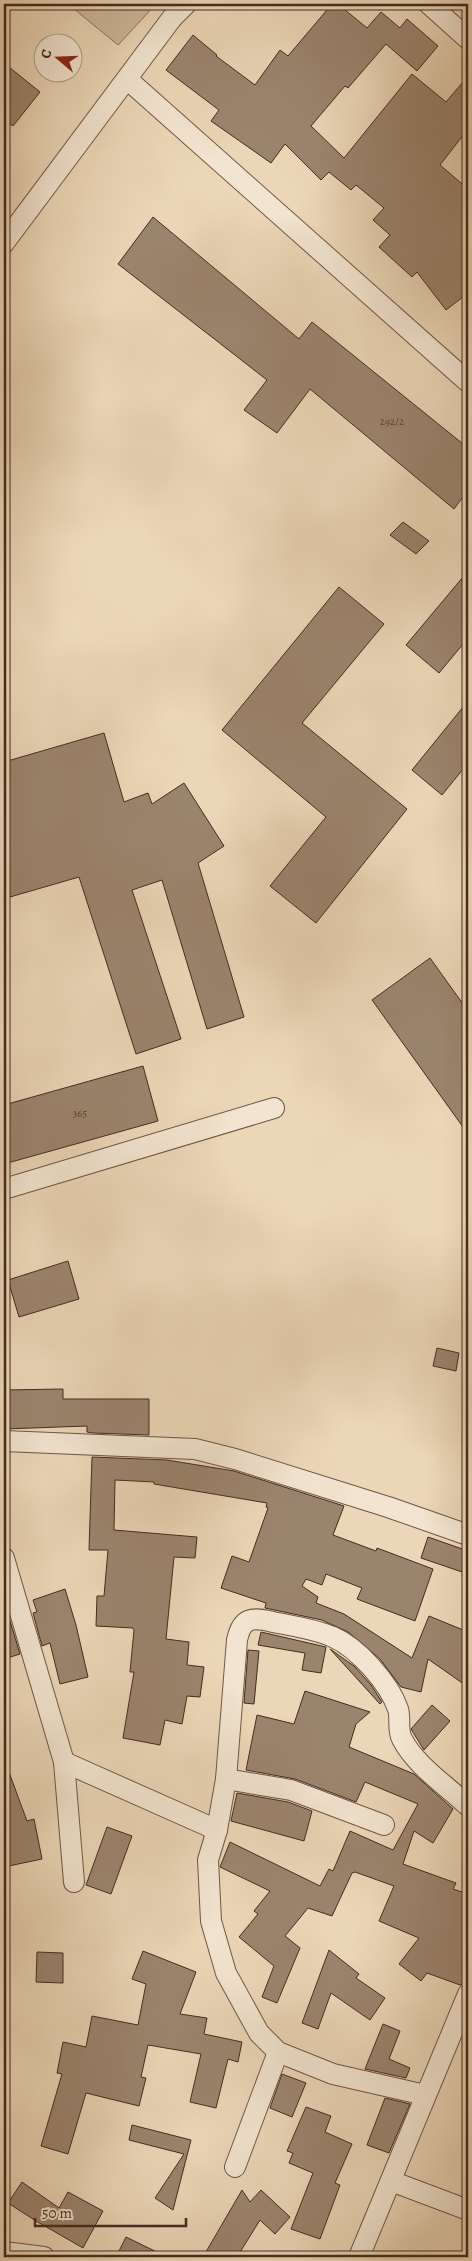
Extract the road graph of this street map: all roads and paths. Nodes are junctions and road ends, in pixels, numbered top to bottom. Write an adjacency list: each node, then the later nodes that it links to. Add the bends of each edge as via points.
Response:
1 (186, 4): 4 (street)
2 (429, 4): 3 (street)
3 (468, 39)
4 (127, 79): 5 (street); 6 (street)
5 (4, 243)
6 (468, 382)
7 (274, 1108): 8 (street)
8 (4, 1189)
9 (4, 1441): 10 (street, via 195,1449 379,1504)
10 (468, 1535)
11 (4, 1558): 12 (street)
12 (64, 1762): 16 (street); 17 (street)
13 (226, 1779): 14 (street, via 237,1640 242,1624 262,1620 333,1637 358,1654 382,1679 398,1709 400,1737 417,1761); 15 (street, via 291,1790); 16 (street)
14 (468, 1806)
15 (384, 1825)
16 (217, 1830): 19 (street, via 208,1860 211,1922 226,1973 259,2033)
17 (74, 1882)
18 (467, 2003): 20 (street)
19 (278, 2052): 20 (street, via 333,2074); 21 (street)
20 (425, 2095): 22 (street)
21 (235, 2167)
22 (391, 2181): 23 (street); 26 (street)
23 (468, 2210)
24 (4, 2252): 25 (street)
25 (44, 2257)
26 (359, 2257)

